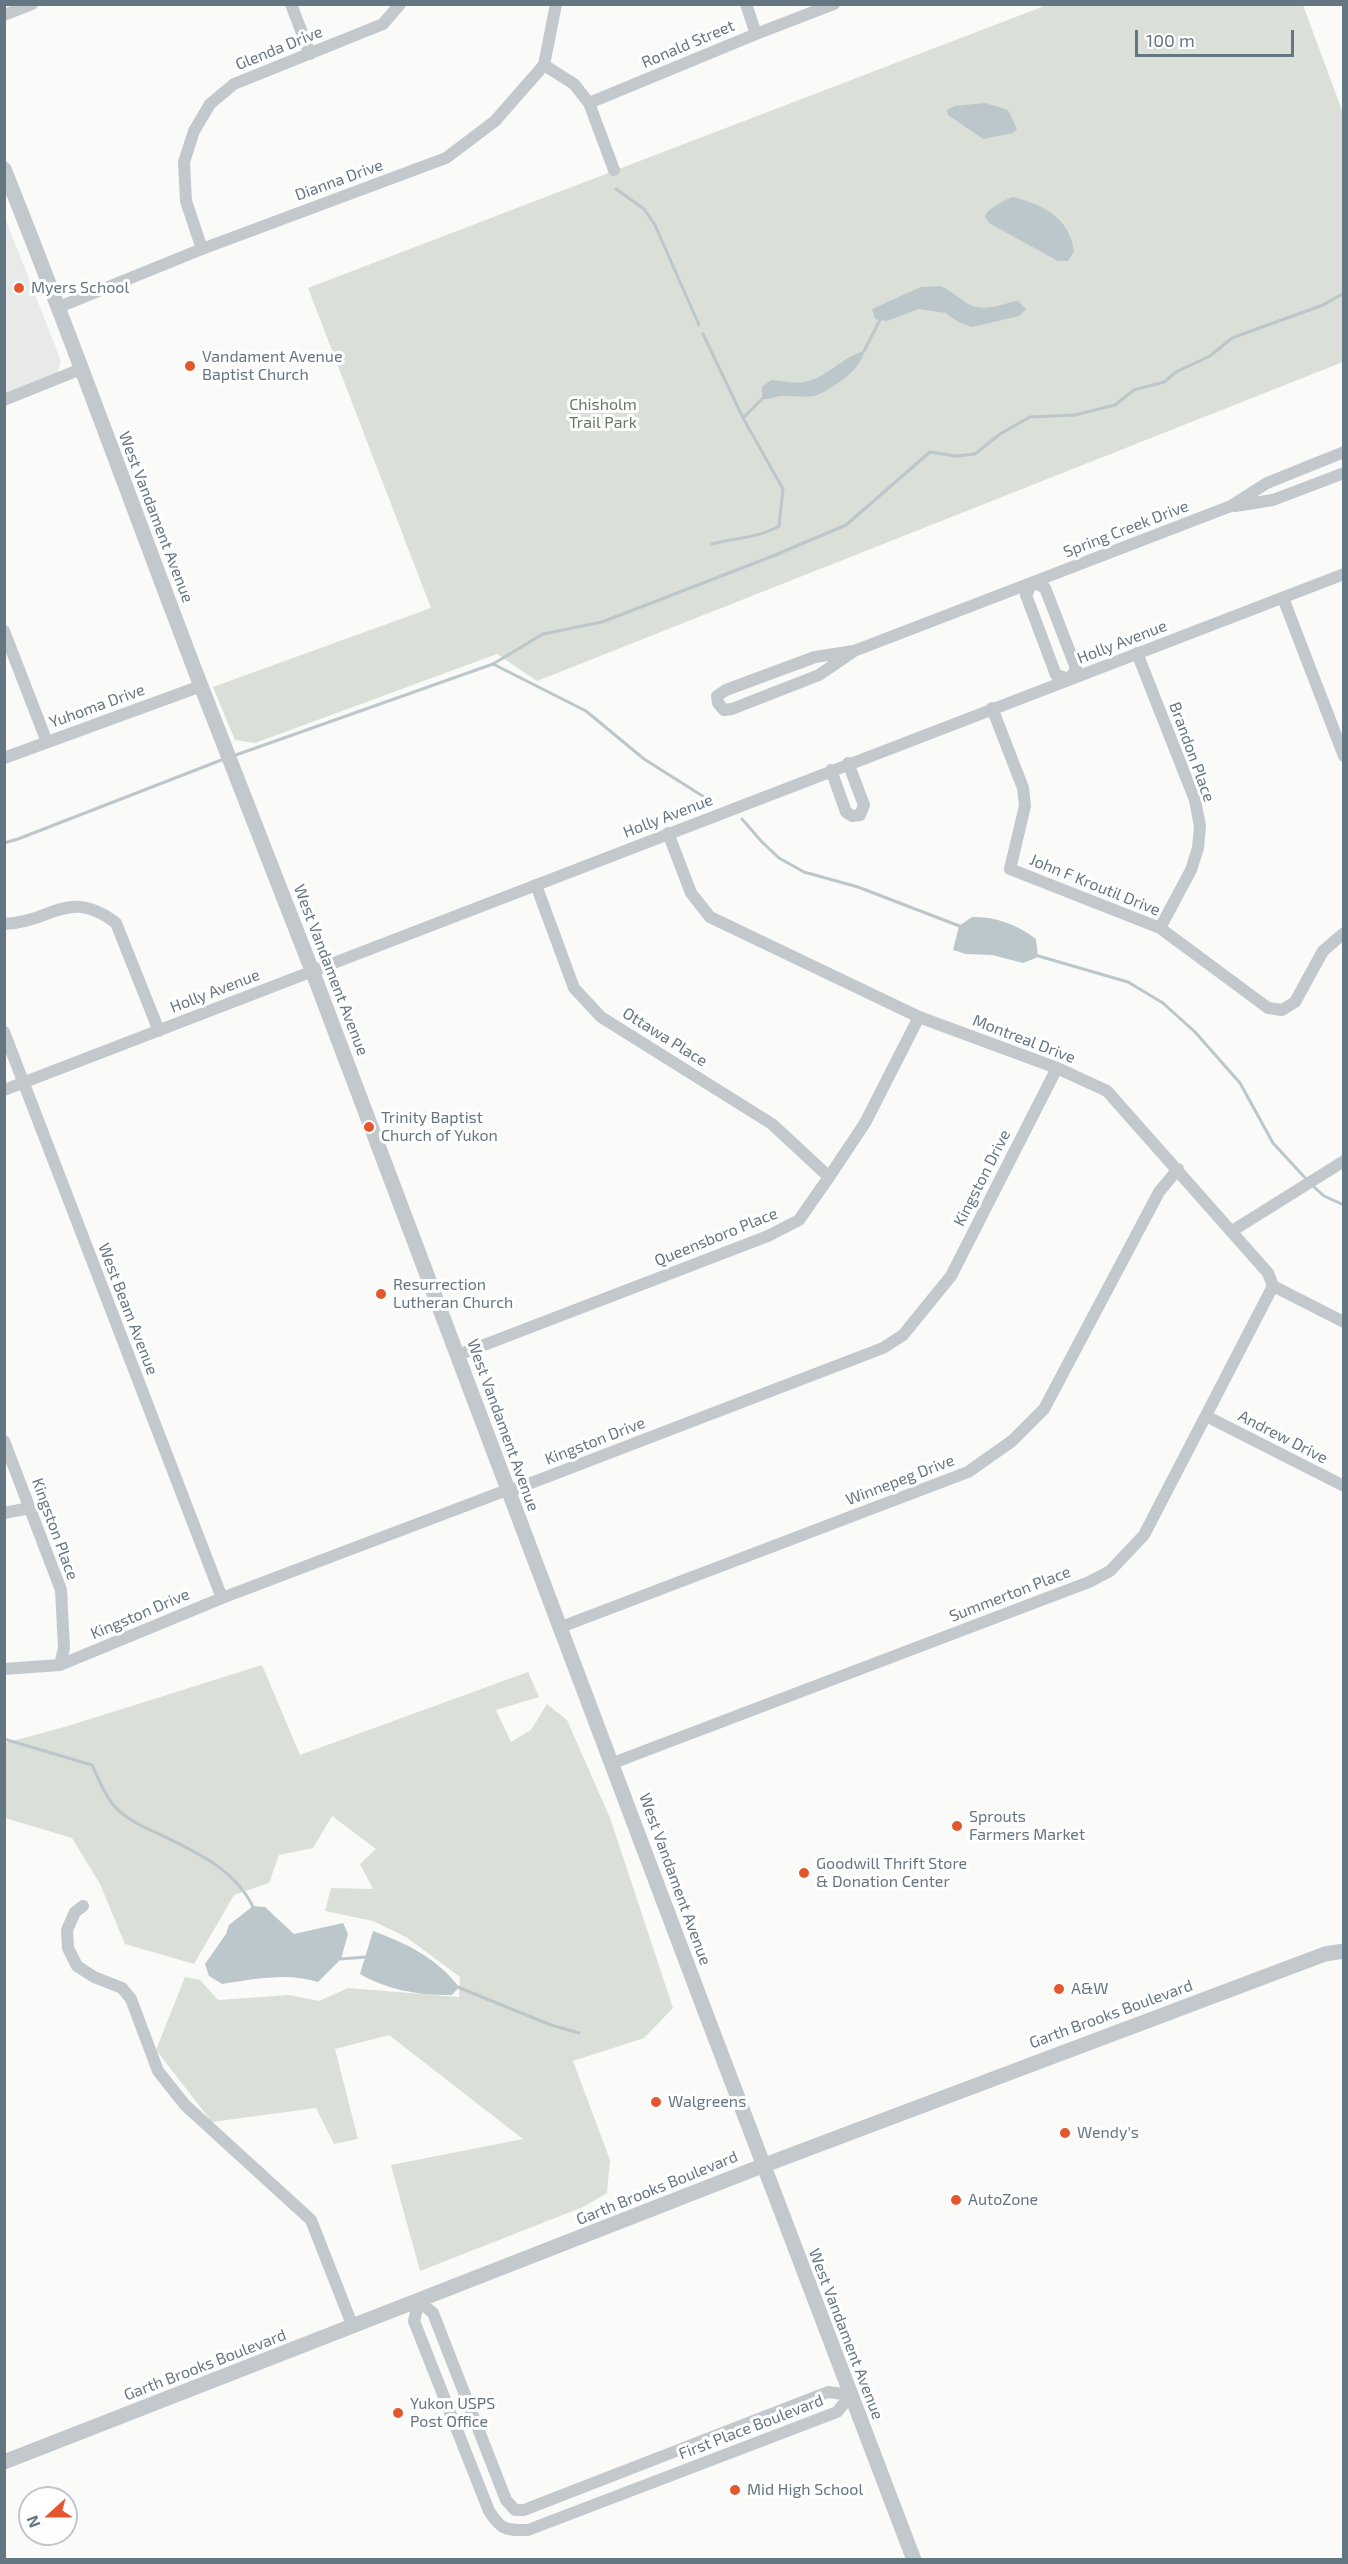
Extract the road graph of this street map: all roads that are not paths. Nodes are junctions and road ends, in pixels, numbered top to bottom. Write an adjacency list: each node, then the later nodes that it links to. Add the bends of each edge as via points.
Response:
1 (32, 4): 7 (street)
2 (291, 4): 9 (street)
3 (400, 4): 9 (street, Glenda Drive, via 383,24)
4 (556, 4): 10 (street)
5 (747, 4): 8 (street)
6 (834, 4): 8 (street, Ronald Street)
7 (4, 15)
8 (756, 34): 11 (street, Ronald Street)
9 (310, 54): 14 (street, Glenda Drive, via 234,84 210,104 194,131 184,162 186,201)
10 (544, 65): 11 (street, via 574,84); 14 (street, Dianna Drive, via 495,121 446,158)
11 (589, 103): 13 (street)
12 (4, 169): 15 (street, West Vandament Avenue)
13 (614, 170)
14 (202, 249): 15 (street, Dianna Drive)
15 (60, 307): 16 (street, West Vandament Avenue)
16 (81, 369): 17 (street); 28 (street, West Vandament Avenue)
17 (4, 400)
18 (1344, 452): 20 (street, Spring Creek Drive, via 1267,483)
19 (1344, 473): 20 (street, Spring Creek Drive, via 1273,500)
20 (1230, 506): 22 (street, Spring Creek Drive)
21 (1344, 574): 23 (street, Holly Avenue)
22 (1033, 582): 25 (street, Spring Creek Drive); 27 (street, via 1045,588 1076,668); 27 (street, via 1026,596 1056,675)
23 (1283, 598): 26 (street, Holly Avenue); 31 (street)
24 (4, 631): 30 (street)
25 (854, 651): 25 (street, Spring Creek Drive, via 815,657 726,690 717,696 718,704 724,710 732,709 819,675)
26 (1137, 654): 27 (street, Holly Avenue); 38 (street, Brandon Place, via 1195,800 1200,826 1191,870)
27 (1070, 680): 29 (street, Holly Avenue)
28 (201, 686): 30 (street, Yuhoma Drive); 40 (street, West Vandament Avenue)
29 (992, 708): 33 (street, Holly Avenue); 38 (street, John F Kroutil Drive, via 1023,788 1025,806 1010,869)
30 (47, 742): 32 (street, Yuhoma Drive)
31 (1344, 756)
32 (4, 758)
33 (848, 763): 34 (street, Holly Avenue); 34 (street, via 864,805 860,814 852,816 846,812)
34 (831, 770): 35 (street, Holly Avenue)
35 (668, 834): 36 (street, Holly Avenue); 41 (street, Montreal Drive, via 691,893 710,917)
36 (536, 885): 40 (street, Holly Avenue); 49 (street, Ottawa Place, via 574,988 587,1005 772,1124)
37 (4, 924): 42 (street, via 19,924 70,906 87,906 104,914 116,923)
38 (1160, 928): 39 (street, John F Kroutil Drive, via 1268,1008 1282,1010 1295,1002 1323,951)
39 (1344, 933)
40 (312, 971): 42 (street, Holly Avenue); 53 (street, West Vandament Avenue)
41 (919, 1017): 44 (street, Montreal Drive); 49 (street, Queensboro Place, via 865,1124)
42 (159, 1030): 45 (street, Holly Avenue)
43 (4, 1032): 45 (street, West Beam Avenue)
44 (1057, 1068): 48 (street, Montreal Drive, via 1107,1090); 57 (street, Kingston Drive, via 951,1276 903,1335 883,1348)
45 (23, 1083): 46 (street, Holly Avenue); 60 (street, West Beam Avenue)
46 (4, 1089)
47 (1344, 1161): 50 (street)
48 (1178, 1169): 50 (street, Montreal Drive); 61 (street, Winnepeg Drive, via 1159,1192 1044,1409 1012,1441 968,1472)
49 (829, 1177): 53 (street, Queensboro Place, via 799,1220 768,1236)
50 (1232, 1232): 51 (street, Montreal Drive, via 1268,1273)
51 (1273, 1286): 52 (street); 54 (street, Summerton Place)
52 (1344, 1322)
53 (458, 1355): 57 (street, West Vandament Avenue)
54 (1206, 1416): 56 (street, Andrew Drive); 64 (street, Summerton Place, via 1144,1535 1110,1571)
55 (4, 1442): 58 (street, Kingston Place)
56 (1344, 1486)
57 (507, 1490): 60 (street, Kingston Drive); 61 (street, West Vandament Avenue)
58 (30, 1508): 59 (street); 62 (street, Kingston Place, via 61,1590 64,1648)
59 (4, 1513)
60 (222, 1598): 62 (street, Kingston Drive)
61 (561, 1626): 64 (street, West Vandament Avenue)
62 (60, 1665): 63 (street, Kingston Drive)
63 (4, 1670)
64 (613, 1763): 69 (street, West Vandament Avenue)
65 (83, 1906): 71 (street, via 75,1912 67,1930 68,1948 77,1966 122,1989 131,1999 158,2071 185,2105 311,2220)
66 (1344, 1939): 68 (street, Garth Brooks Boulevard)
67 (1344, 1951): 68 (street, Garth Brooks Boulevard)
68 (1325, 1953): 69 (street, Garth Brooks Boulevard)
69 (762, 2166): 70 (street, Garth Brooks Boulevard); 74 (street, West Vandament Avenue)
70 (419, 2301): 71 (street, Garth Brooks Boulevard); 72 (street, First Place Boulevard, via 433,2313); 73 (street, First Place Boulevard, via 414,2321)
71 (353, 2327): 79 (street, Garth Brooks Boulevard)
72 (448, 2353): 73 (street); 78 (street, First Place Boulevard)
73 (429, 2359): 80 (street, First Place Boulevard)
74 (851, 2395): 75 (street, First Place Boulevard, via 828,2392); 76 (street, First Place Boulevard, via 837,2412); 82 (street, West Vandament Avenue)
75 (752, 2422): 76 (street); 77 (street, First Place Boulevard)
76 (759, 2442): 81 (street, First Place Boulevard)
77 (659, 2458): 78 (street, First Place Boulevard, via 524,2510 515,2510 506,2500); 81 (street)
78 (490, 2459): 80 (street)
79 (4, 2462)
80 (471, 2466): 81 (street, First Place Boulevard, via 489,2511 506,2530 528,2530)
81 (667, 2477)
82 (914, 2559)

